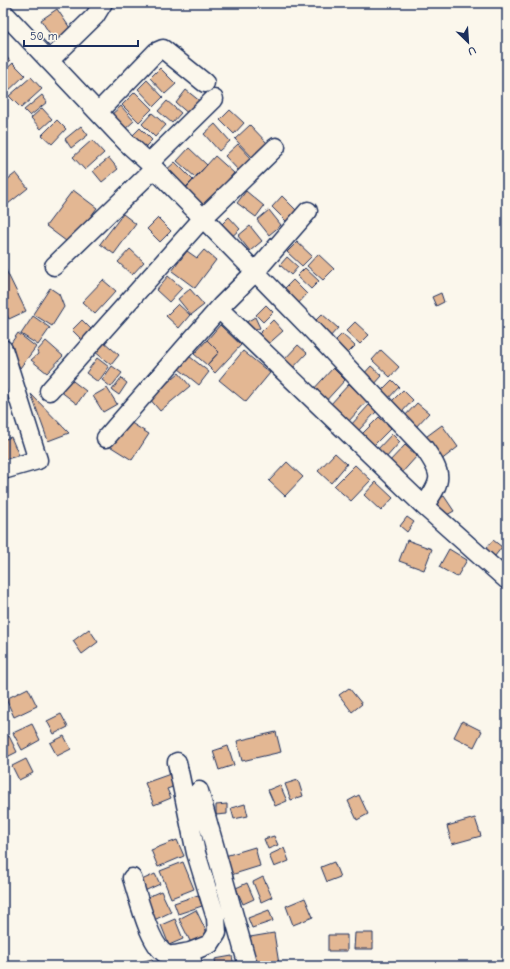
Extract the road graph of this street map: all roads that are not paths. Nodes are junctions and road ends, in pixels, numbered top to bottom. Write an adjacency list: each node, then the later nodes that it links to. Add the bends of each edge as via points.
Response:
1 (103, 3): 3 (street, via 95,16)
2 (3, 12): 3 (street)
3 (49, 62): 6 (street)
4 (205, 83): 6 (street, via 163,49 156,52)
5 (214, 99): 8 (street)
6 (98, 112): 8 (street)
7 (276, 147): 10 (street)
8 (152, 166): 10 (street); 11 (street)
9 (308, 211): 12 (street)
10 (202, 219): 12 (street); 15 (street)
11 (54, 266)
12 (254, 272): 13 (street); 18 (street, via 424,448 439,478 438,486)
13 (219, 309): 16 (street); 18 (street)
14 (3, 349): 17 (street, via 38,460)
15 (49, 391)
16 (106, 438)
17 (3, 470)
18 (424, 506): 19 (street)
19 (507, 580)
20 (176, 762): 23 (street, via 196,853 216,918 217,933 210,944)
21 (199, 791): 24 (street)
22 (132, 878): 23 (street, via 152,938 159,950 169,955)
23 (191, 959)
24 (248, 966)

